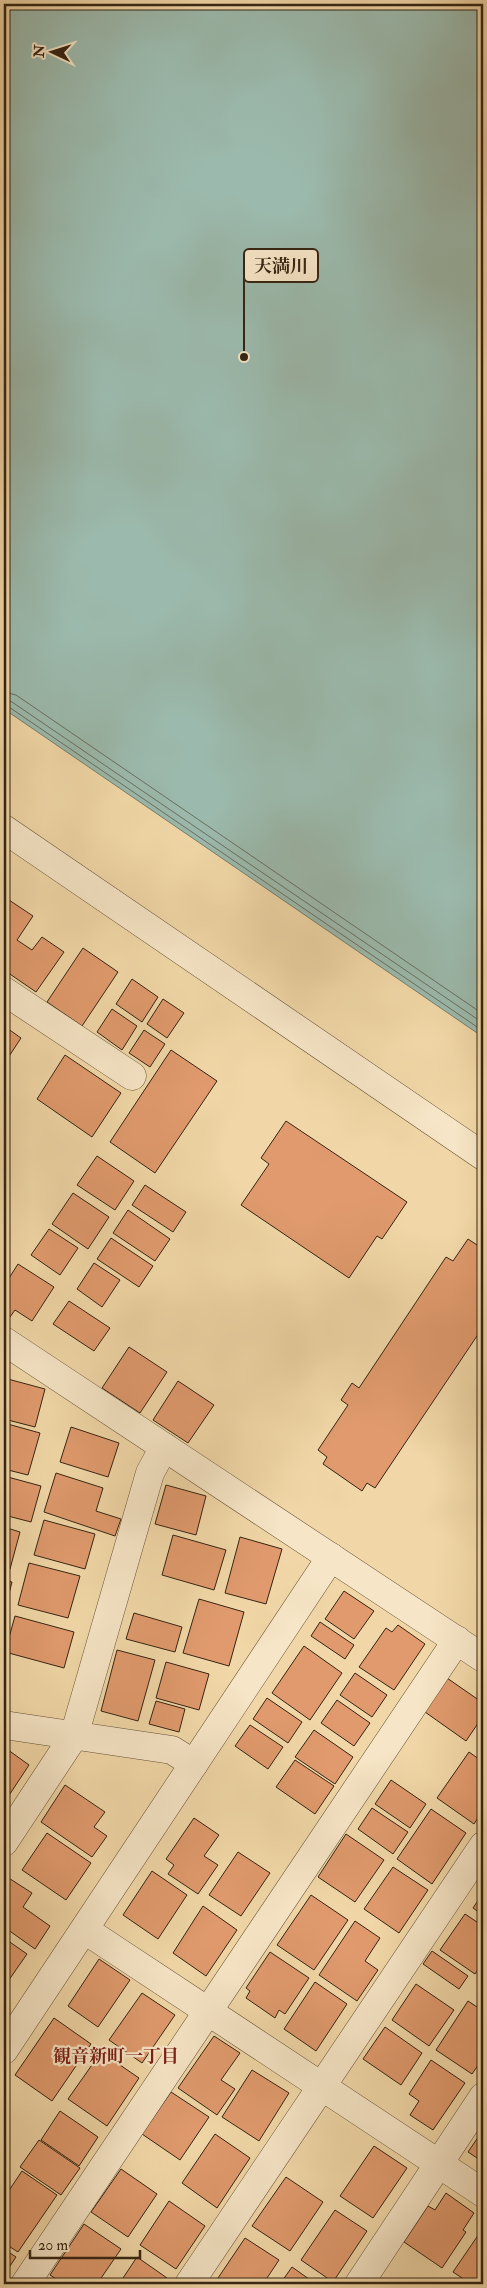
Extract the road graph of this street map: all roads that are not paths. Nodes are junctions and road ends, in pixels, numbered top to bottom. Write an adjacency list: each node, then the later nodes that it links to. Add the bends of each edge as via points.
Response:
1 (4, 829): 4 (street)
2 (4, 991): 3 (street)
3 (132, 1076)
4 (483, 1156)
5 (4, 1341): 6 (street)
6 (164, 1447): 7 (street); 11 (street, via 150,1473)
7 (331, 1558): 8 (street); 12 (street)
8 (457, 1640): 9 (street); 16 (street)
9 (483, 1658)
10 (4, 1725): 11 (street)
11 (74, 1736): 12 (street, via 172,1750); 13 (street)
12 (194, 1764): 15 (street)
13 (4, 1842)
14 (483, 1846): 18 (street)
15 (85, 1930): 16 (street); 17 (street)
16 (208, 2010): 18 (street); 22 (street)
17 (4, 2050)
18 (323, 2087): 20 (street); 23 (street)
19 (483, 2097): 20 (street)
20 (438, 2163): 21 (street); 24 (street)
21 (483, 2193)
22 (26, 2284)
23 (189, 2284)
24 (358, 2284)

